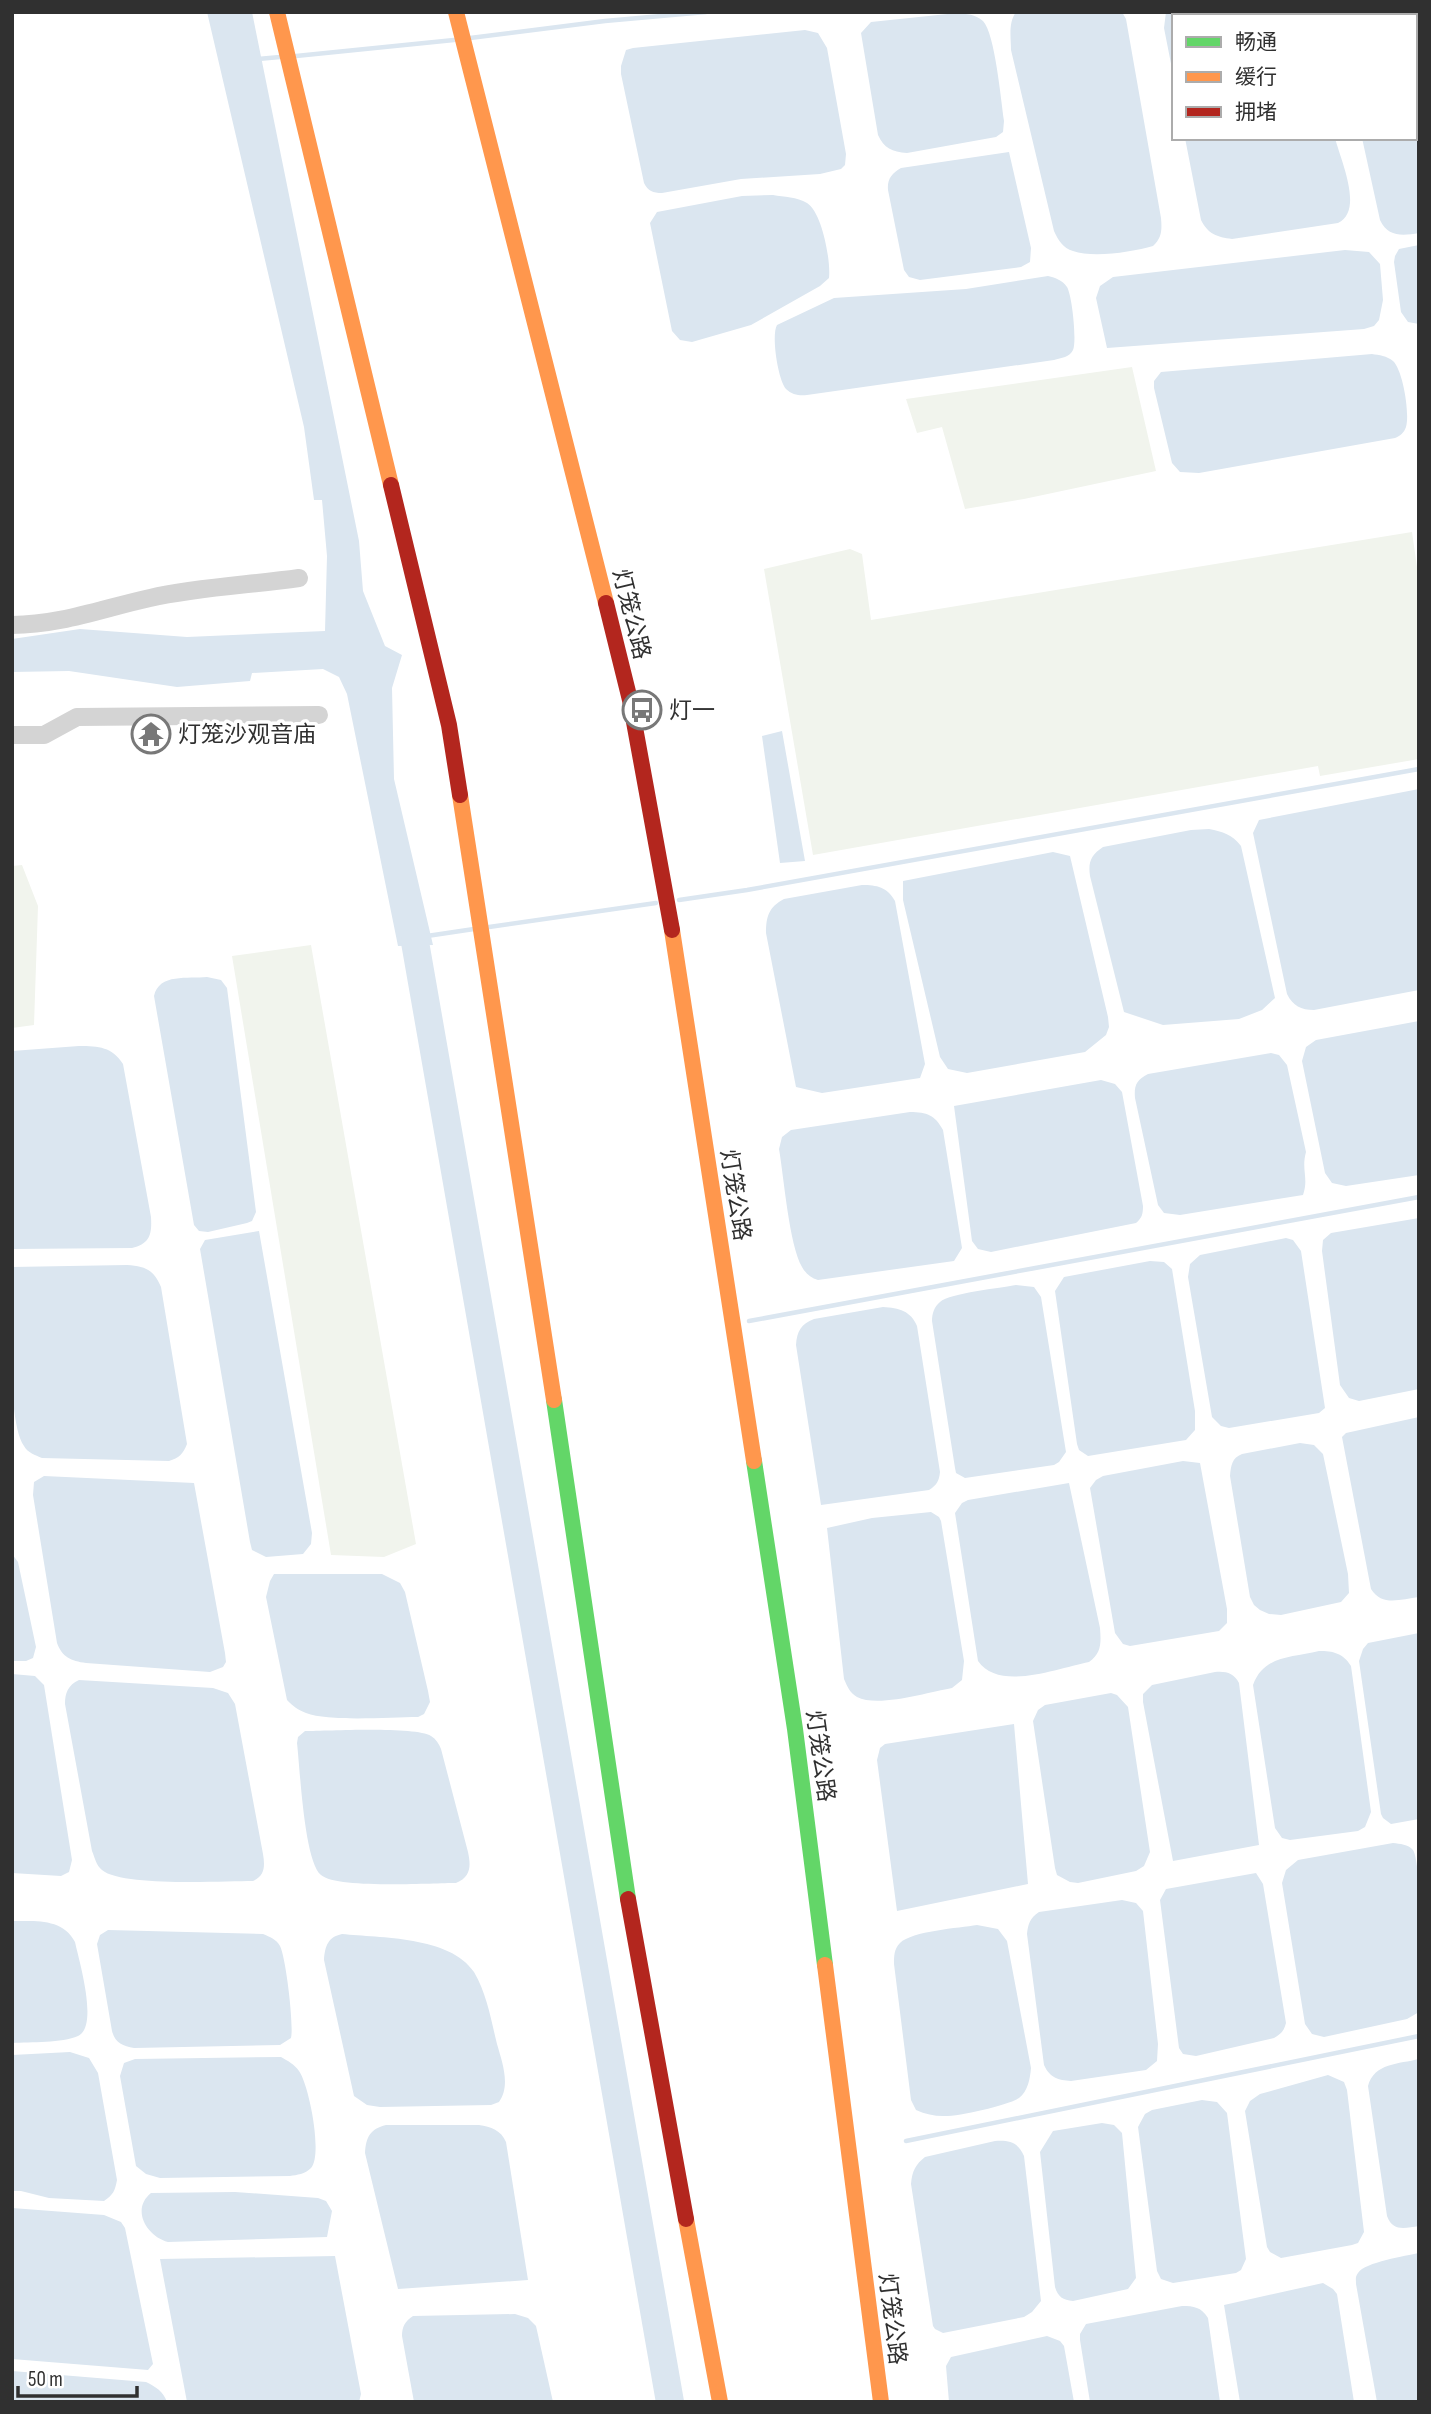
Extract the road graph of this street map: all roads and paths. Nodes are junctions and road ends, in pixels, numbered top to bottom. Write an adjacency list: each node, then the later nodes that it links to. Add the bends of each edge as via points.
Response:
1 (277, 12): 7 (street, via 449,725 636,1953)
2 (458, 20): 8 (street, 灯笼公路, via 630,700 668,902 795,1728)
3 (299, 578): 4 (street, via 152,597 70,618)
4 (12, 625)
5 (318, 715): 6 (street, via 76,717 44,735)
6 (12, 735)
7 (720, 2402)
8 (881, 2402)

